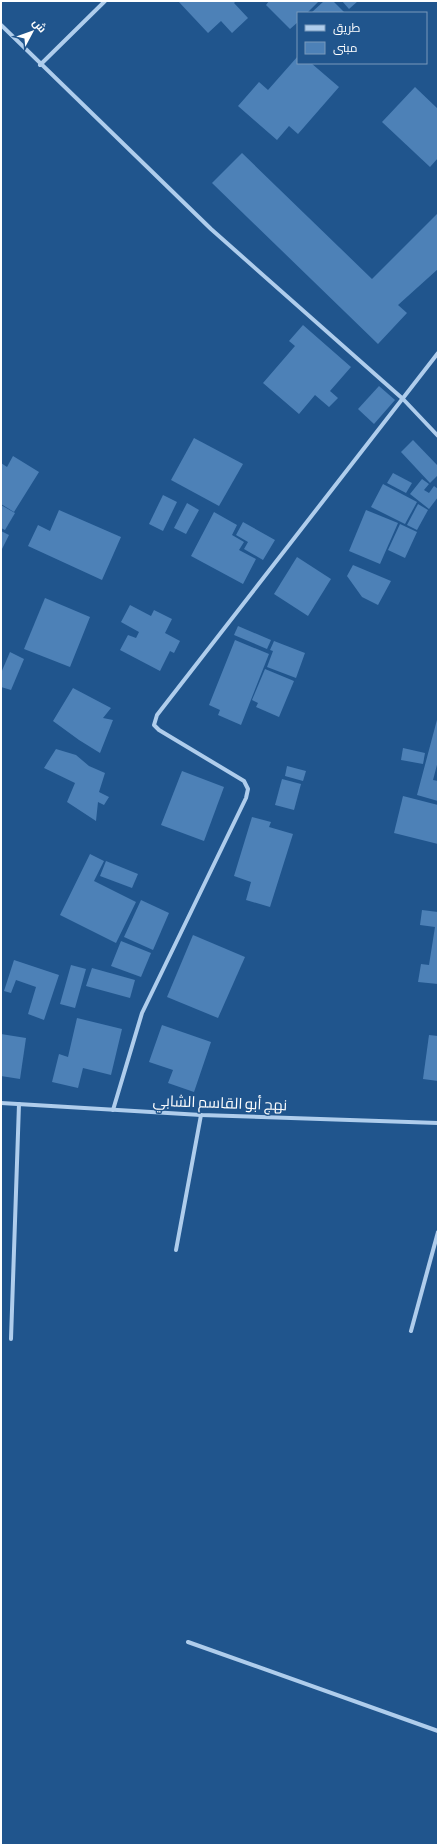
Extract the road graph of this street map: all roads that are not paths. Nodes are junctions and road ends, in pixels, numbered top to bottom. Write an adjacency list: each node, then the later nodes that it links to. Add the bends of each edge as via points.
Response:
1 (105, 1): 3 (street)
2 (1, 25): 3 (street)
3 (40, 65): 5 (street, via 211,229)
4 (438, 353): 5 (street)
5 (403, 399): 6 (street); 9 (street, via 157,715 154,725 159,730 244,781 248,789 246,798 142,1014)
6 (438, 436)
7 (1, 1103): 8 (street, نهج أبو القاسم الشابي)
8 (19, 1104): 9 (street, نهج أبو القاسم الشابي); 15 (street)
9 (113, 1110): 10 (street, نهج أبو القاسم الشابي)
10 (201, 1115): 11 (street, نهج أبو القاسم الشابي); 13 (street)
11 (438, 1123)
12 (438, 1232): 14 (street)
13 (176, 1250)
14 (411, 1331)
15 (11, 1339)
16 (188, 1642): 17 (street)
17 (438, 1731)

